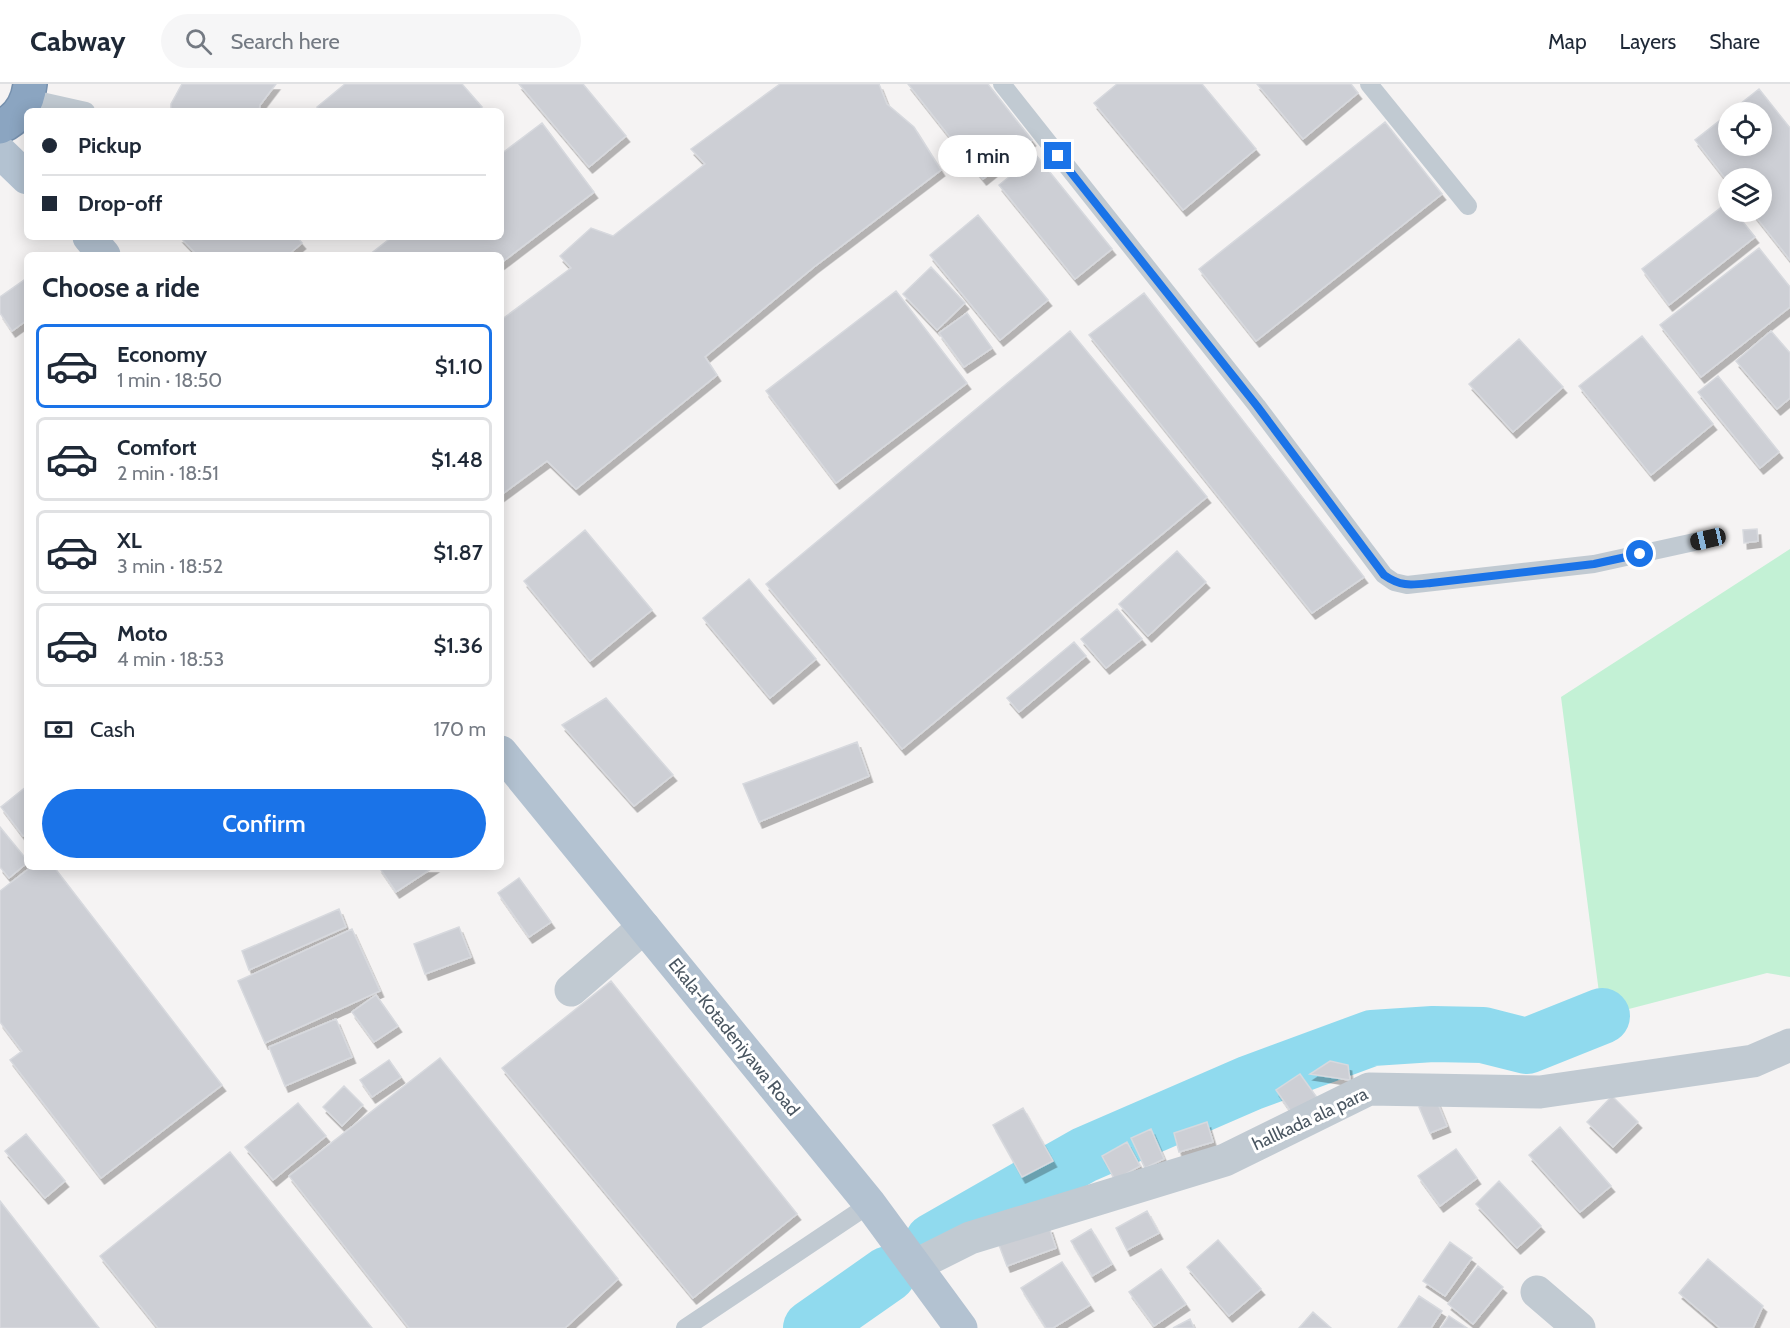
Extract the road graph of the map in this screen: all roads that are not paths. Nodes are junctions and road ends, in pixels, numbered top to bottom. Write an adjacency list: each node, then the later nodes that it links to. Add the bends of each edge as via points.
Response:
1 (1002, 84): 9 (lane, via 1257,406 1384,575 1394,582 1407,585 1594,564)
2 (1369, 84): 8 (lane)
3 (30, 98): 4 (lane); 5 (highway, via 14,119)
4 (73, 108)
5 (0, 127)
6 (0, 152): 7 (main road)
7 (24, 175)
8 (1468, 206)
9 (1708, 539)
10 (504, 756): 11 (main road, Ekala-Kotadeniyawa Road)
11 (644, 927): 12 (street); 14 (main road, Ekala-Kotadeniyawa Road)
12 (571, 990)
13 (1790, 1045): 15 (street, hallkada ala para, via 1753,1061 1540,1092 1369,1089 1225,1160 970,1238)
14 (870, 1204): 15 (main road, Ekala-Kotadeniyawa Road); 17 (lane)
15 (916, 1265): 18 (main road, Ekala-Kotadeniyawa Road)
16 (1537, 1292): 19 (street)
17 (685, 1328)
18 (960, 1328)
19 (1579, 1328)

